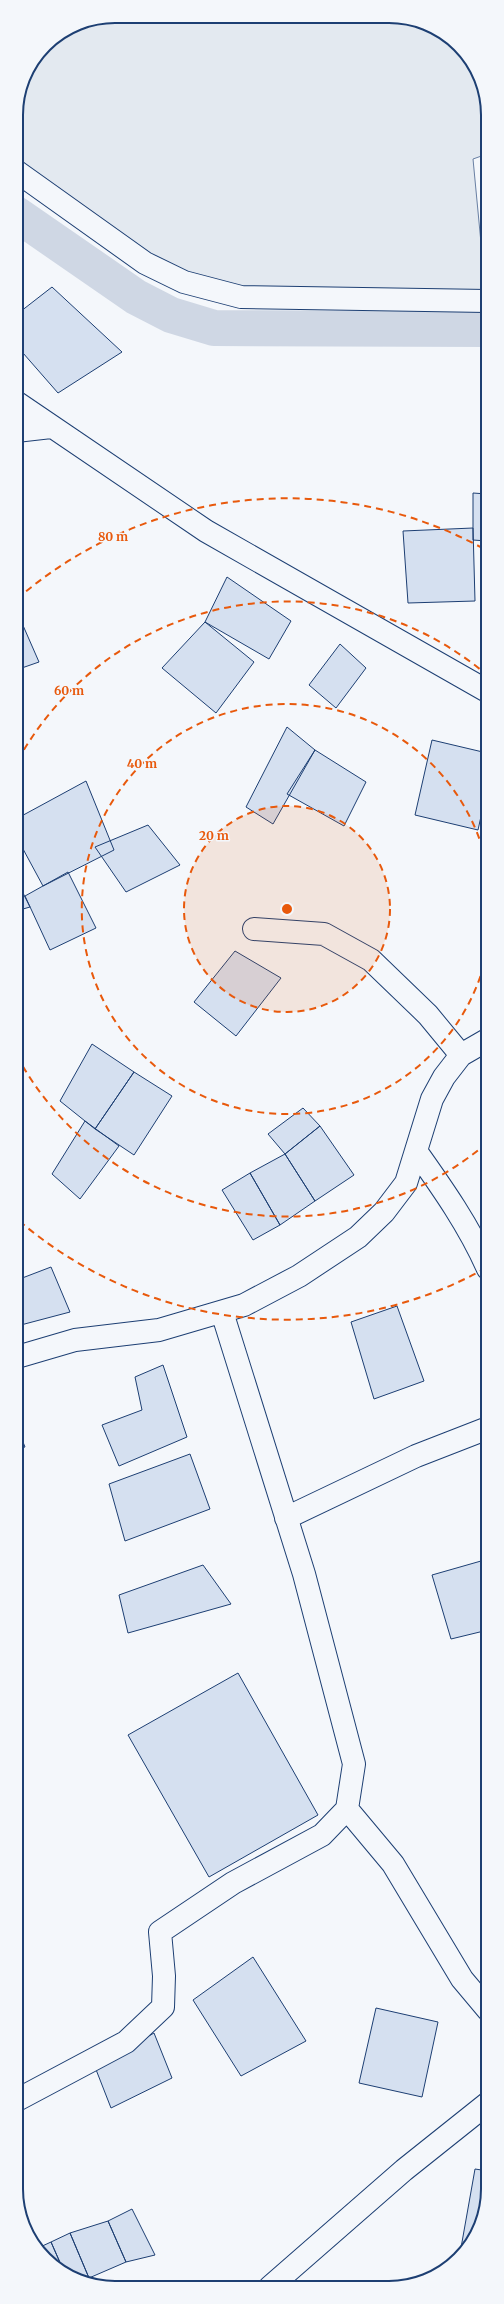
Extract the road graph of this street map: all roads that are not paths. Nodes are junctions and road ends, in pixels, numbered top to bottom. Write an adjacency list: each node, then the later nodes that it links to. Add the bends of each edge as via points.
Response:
1 (23, 176): 2 (street, via 145,263 184,282 241,296)
2 (481, 301)
3 (23, 407): 4 (street)
4 (51, 427): 5 (street); 6 (street, via 206,531)
5 (23, 431)
6 (481, 688)
7 (254, 929): 9 (street, via 324,934 371,960 428,1015)
8 (481, 1044): 9 (street)
9 (461, 1055): 10 (street, via 444,1077 432,1099)
10 (416, 1151): 11 (street, via 473,1237); 12 (street, via 406,1184 384,1212 358,1237 299,1276 244,1305)
11 (481, 1254)
12 (222, 1312): 13 (street, via 159,1330 75,1340); 15 (street)
13 (23, 1355)
14 (481, 1431): 15 (street, via 416,1456)
15 (286, 1518): 16 (street, via 304,1574 354,1764)
16 (347, 1809): 17 (street, via 393,1864 462,1979); 18 (street, via 322,1835 233,1883 160,1932 164,1976 163,2007 126,2042)
17 (481, 2002)
18 (23, 2097)
19 (481, 2109): 20 (street, via 404,2170)
20 (277, 2281)

